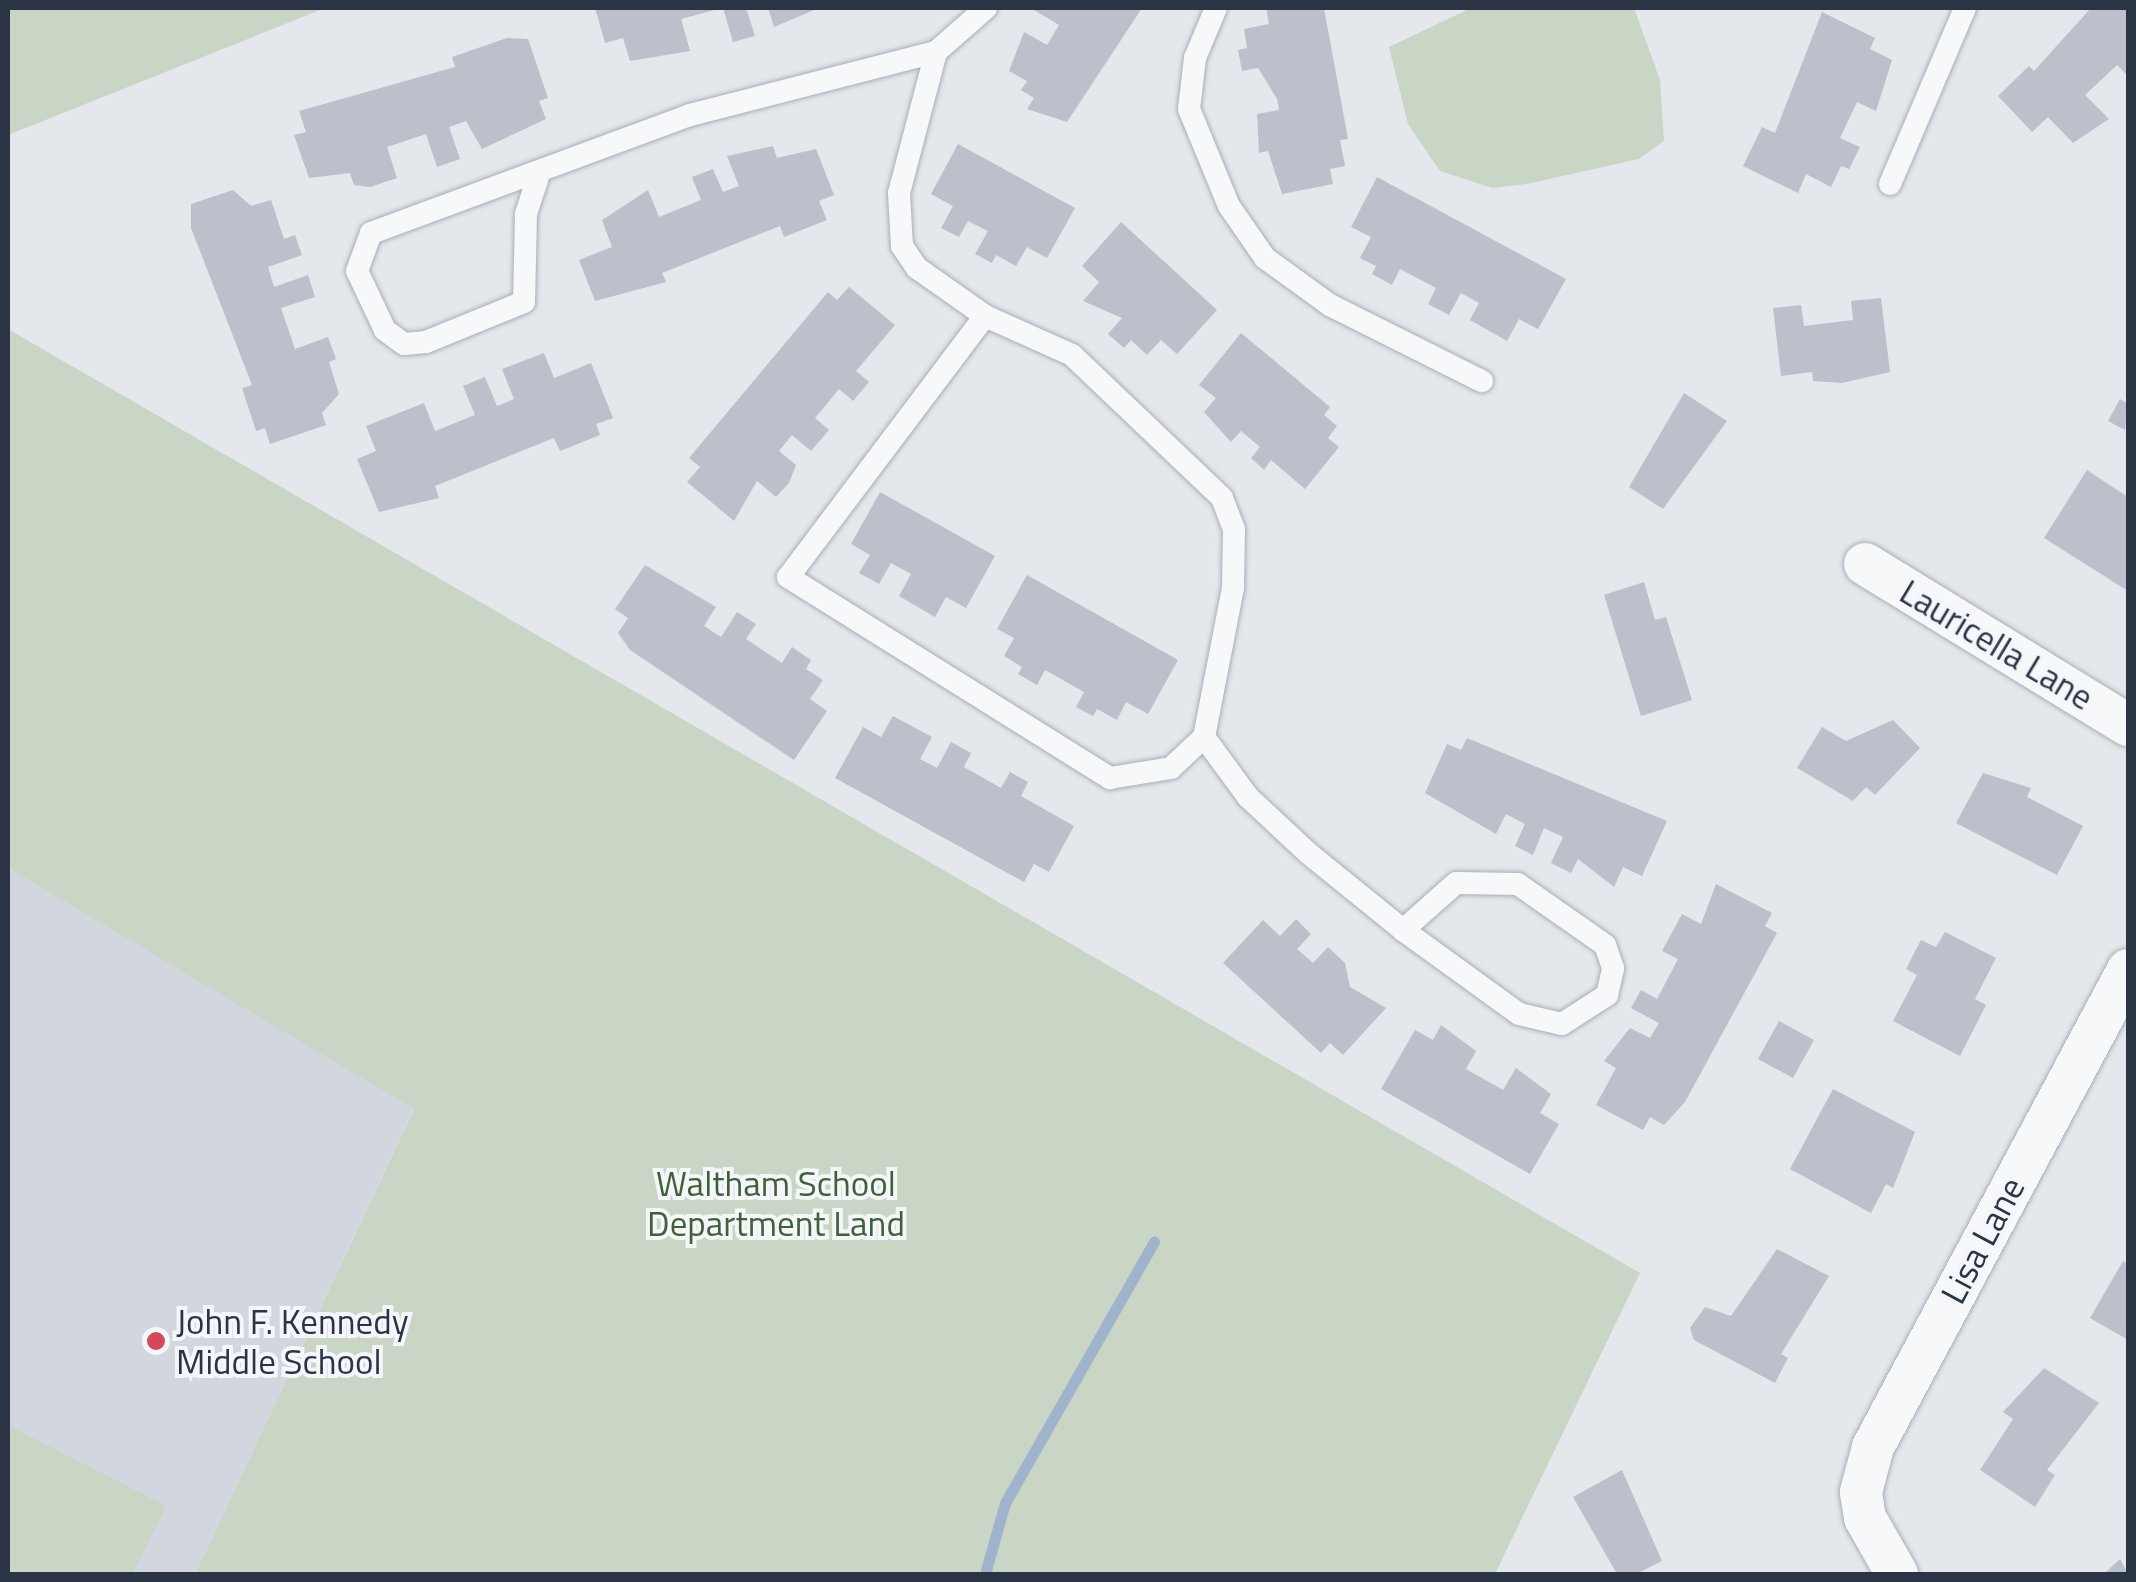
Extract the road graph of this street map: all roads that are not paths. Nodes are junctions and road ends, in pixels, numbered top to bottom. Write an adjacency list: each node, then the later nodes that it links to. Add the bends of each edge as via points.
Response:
1 (986, 8): 4 (lane)
2 (1216, 8): 8 (lane, via 1189,109 1229,206 1265,258 1330,305)
3 (1966, 8): 6 (lane)
4 (936, 52): 5 (lane, via 690,115); 7 (lane, via 896,220 917,268)
5 (538, 177): 5 (lane, via 371,233 357,270 385,330 404,344 426,342 524,302 526,215)
6 (1890, 184)
7 (986, 316): 11 (lane, via 1072,356 1222,498 1234,530 1234,588); 11 (lane, via 788,576 1110,778 1171,768)
8 (1482, 381)
9 (1865, 564): 10 (street, Lauricella Lane)
10 (2128, 724)
11 (1204, 737): 12 (lane, via 1248,797)
12 (1403, 930): 12 (lane, via 1456,883 1518,884 1605,945 1613,968 1606,995 1562,1024 1520,1014)
13 (2128, 970): 14 (street, Lisa Lane, via 1873,1447 1861,1492 1865,1518)
14 (1897, 1574)

